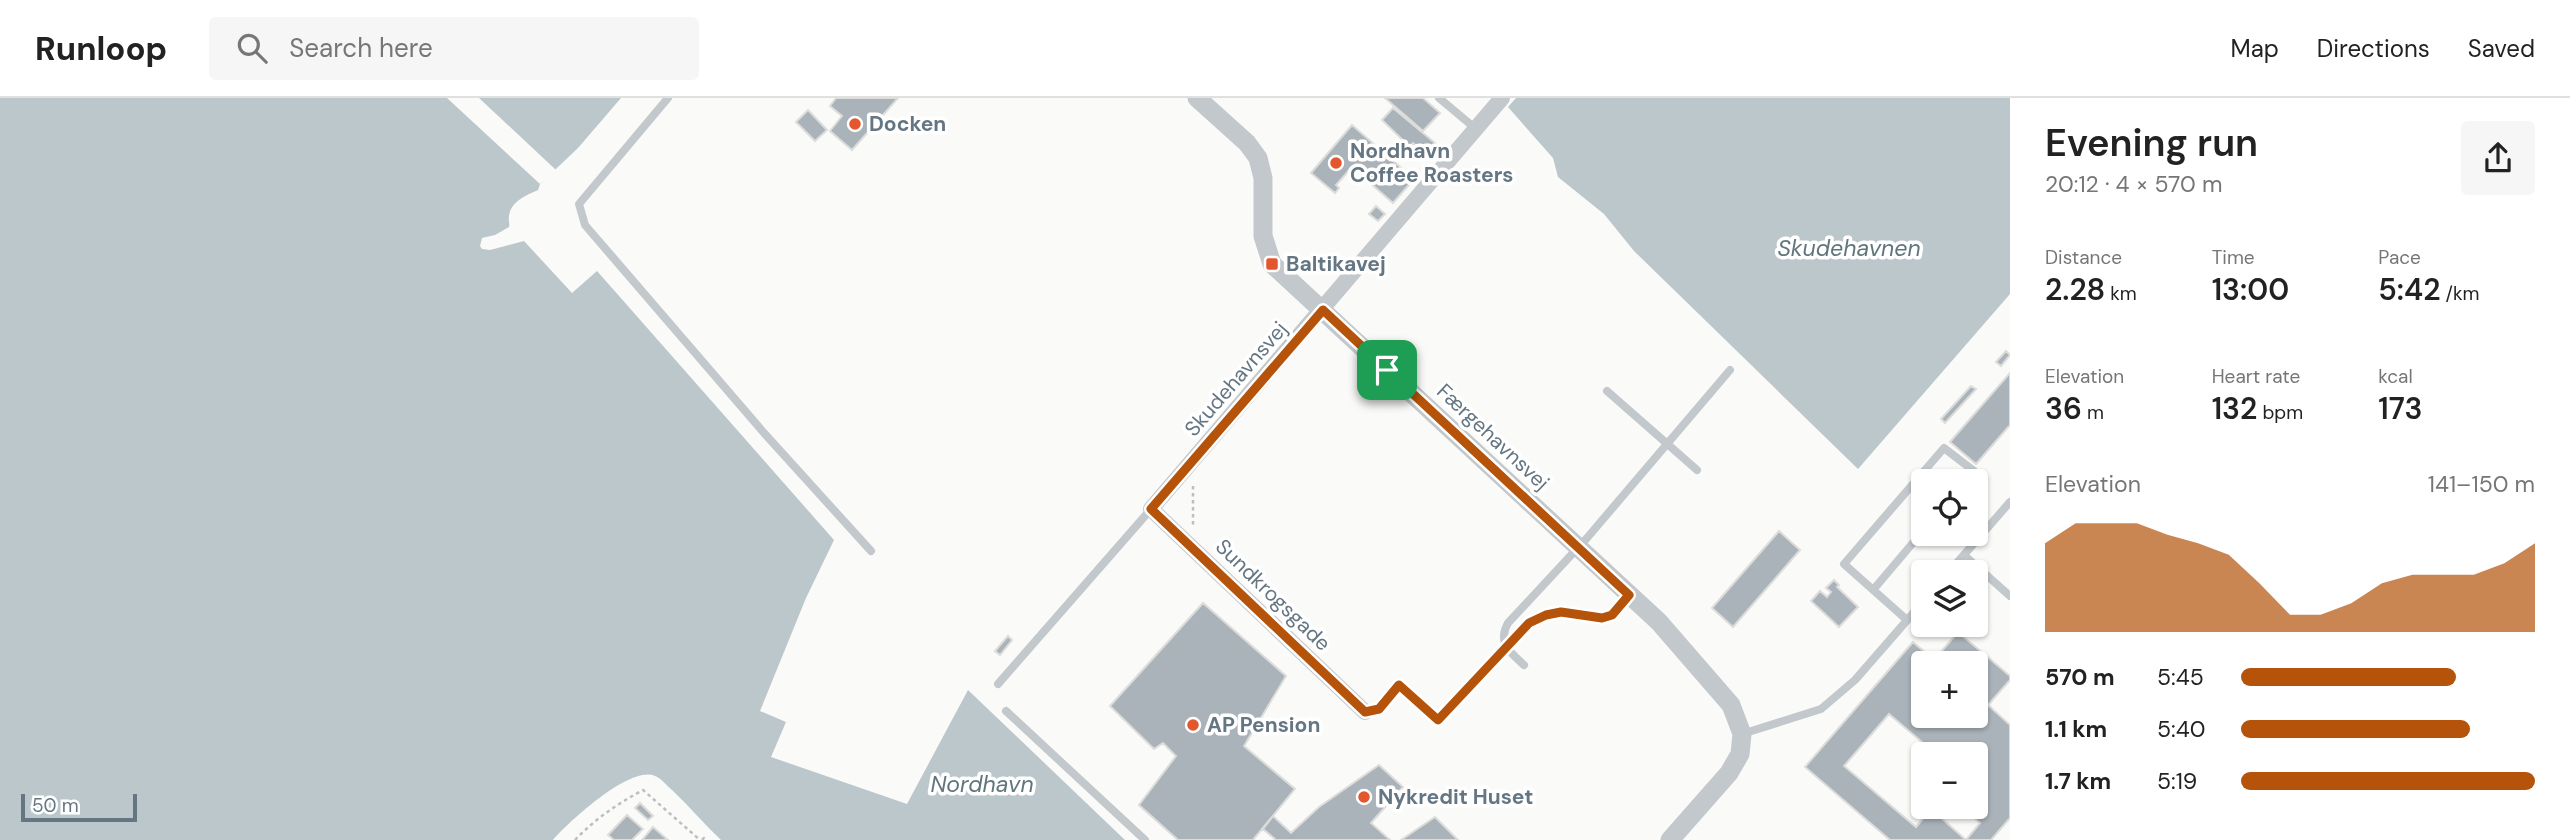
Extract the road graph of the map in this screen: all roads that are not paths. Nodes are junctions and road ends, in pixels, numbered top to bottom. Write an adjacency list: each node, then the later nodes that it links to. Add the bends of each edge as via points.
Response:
1 (668, 98): 18 (lane, via 579,204 584,225)
2 (1197, 98): 6 (street, Færgehavnsvej, via 1258,158 1263,178 1263,236 1272,264)
3 (1439, 98): 5 (lane)
4 (1502, 98): 5 (street, Skudehavnsvej)
5 (1476, 129): 6 (street, Skudehavnsvej)
6 (1323, 310): 15 (street, Skudehavnsvej); 17 (street, Færgehavnsvej)
7 (1730, 370): 9 (lane)
8 (1607, 391): 9 (lane)
9 (1667, 444): 12 (lane); 17 (lane)
10 (1925, 469): 11 (lane, via 1944,447)
11 (1972, 469)
12 (1697, 470)
13 (1911, 486): 21 (lane, via 1844,564)
14 (2010, 502): 19 (lane)
15 (1151, 509): 26 (lane, Skudehavnsvej); 28 (street, Sundkrogsgade)
16 (1911, 545): 21 (lane)
17 (1578, 547): 25 (lane, via 1508,623 1502,638 1505,648); 29 (street, Færgehavnsvej, via 1659,622 1717,686 1731,705)
18 (871, 551)
19 (1964, 555): 20 (lane); 22 (lane)
20 (1960, 560)
21 (1873, 590): 24 (lane)
22 (2010, 596)
23 (1911, 616): 24 (lane)
24 (1907, 620): 29 (lane, via 1855,680 1821,709)
25 (1524, 665)
26 (998, 684)
27 (1006, 711): 30 (lane)
28 (1365, 712)
29 (1742, 734): 31 (street, via 1740,754 1729,773)
30 (1145, 840)
31 (1670, 840)

